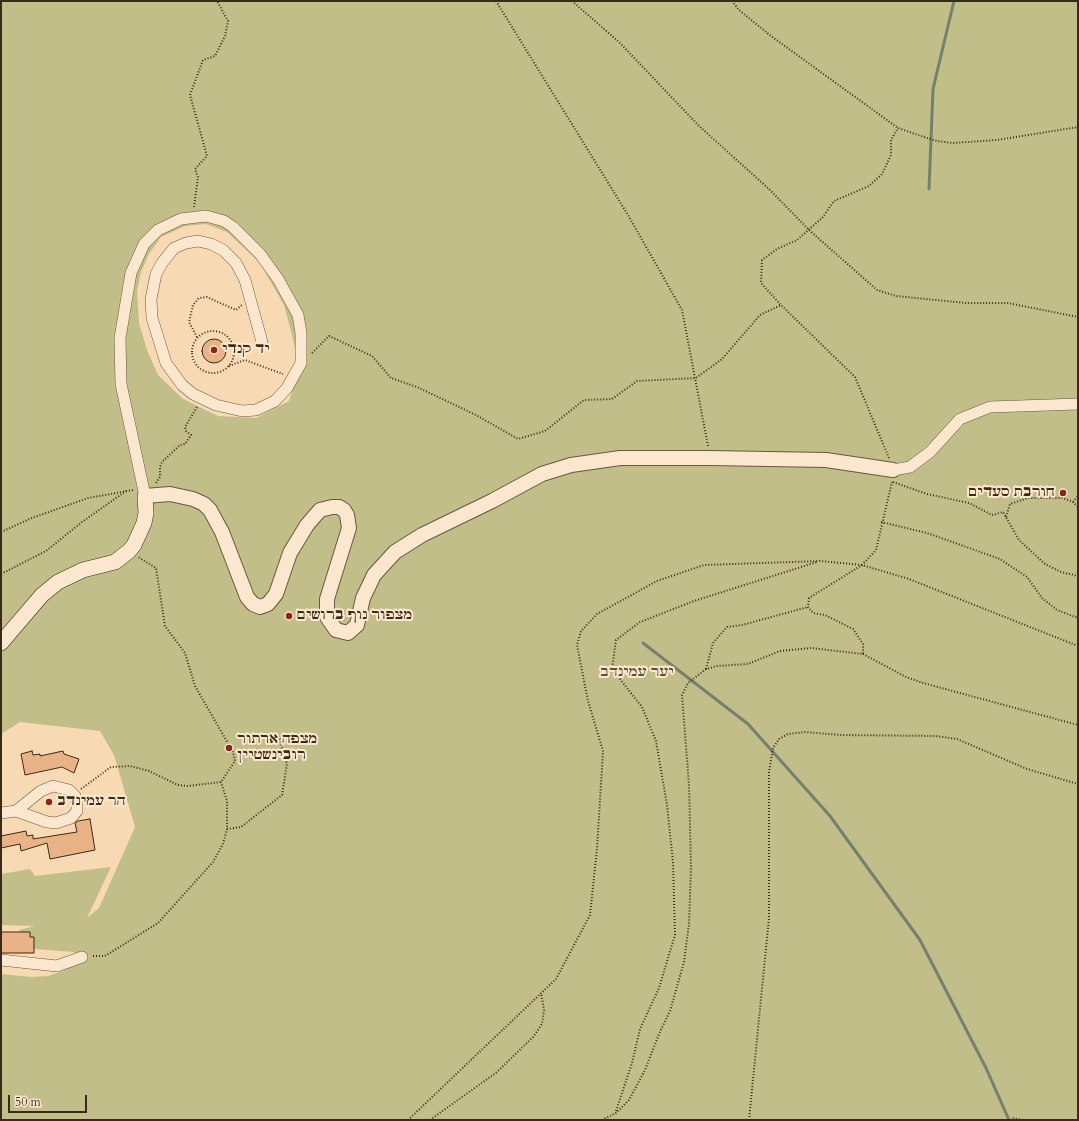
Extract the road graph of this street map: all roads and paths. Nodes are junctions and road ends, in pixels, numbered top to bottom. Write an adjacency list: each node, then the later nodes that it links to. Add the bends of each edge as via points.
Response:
1 (217, 1): 7 (path, via 228,21 225,36 215,56 203,60 190,95 207,156 195,169 198,177)
2 (496, 1): 17 (path, via 628,215 682,310)
3 (572, 1): 8 (path, via 619,42 699,126 770,190)
4 (732, 1): 5 (path, via 739,10 771,36)
5 (898, 128): 6 (path, via 937,141 953,142 997,140); 8 (path, via 891,140 891,155 882,174 868,186 834,201)
6 (1078, 128)
7 (194, 206)
8 (809, 230): 10 (path, via 762,260 761,283); 11 (path, via 877,290 896,296 966,304 1008,303)
9 (251, 298): 12 (path, via 236,310 207,297 199,298 193,305 189,322); 13 (street); 18 (street, via 246,280 236,263 211,244 186,242 174,248 156,274 151,299 152,318 166,363 182,385)
10 (781, 305): 17 (path, via 760,315 722,359); 21 (path, via 855,377)
11 (1078, 316)
12 (198, 337): 15 (path, via 210,331 225,334 235,352); 15 (path, via 194,343 192,356 199,368 211,373)
13 (262, 342)
14 (309, 356): 17 (path, via 329,336 372,356 391,378 417,387 518,439 545,431 584,400 612,399 637,381)
15 (230, 366): 16 (path, via 245,360)
16 (295, 378): 18 (street, via 274,401 256,410 242,412); 24 (street, via 301,363 302,350 298,315 278,279 260,254 233,227 224,221 206,216 180,219 158,230 144,244 132,273 120,338 121,384)
17 (696, 378): 20 (path)
18 (201, 398): 22 (path, via 185,427 186,432 191,435 185,444 180,445 162,462)
19 (1078, 404): 21 (street, via 990,407 960,419 930,452)
20 (710, 458): 21 (street, via 826,460); 24 (street, via 620,458 571,465 542,474 422,535 396,552 374,575 363,598 357,625 348,633 336,630 327,617 327,599 349,528 344,510 332,507 320,510 307,525 290,553 276,594 268,604 260,607 253,604 248,597 222,532 204,504 193,498)
21 (893, 476): 28 (path, via 927,494 968,503 992,515 1003,512); 29 (path)
22 (157, 482)
23 (126, 491): 24 (path); 30 (path, via 88,498); 34 (path, via 46,551)
24 (144, 492): 31 (main road, via 144,523)
25 (1078, 496): 26 (path)
26 (1073, 502): 27 (path); 28 (path, via 1063,498 1028,498 1010,504)
27 (1078, 508)
28 (1006, 518): 35 (path, via 1019,540 1045,564 1061,572)
29 (881, 522): 33 (path, via 876,550); 37 (path, via 927,533 1000,559 1027,577 1042,598 1057,610)
30 (1, 532)
31 (129, 551): 38 (main road, via 115,562 83,570 58,582 42,595); 44 (path, via 156,568 165,626 185,653 195,686 233,752 235,762)
32 (820, 561): 33 (path); 52 (path, via 704,565 657,581 597,614 581,631 577,645 582,674 603,751 590,915 556,979); 53 (path, via 654,616 640,622 616,640 612,669 642,707 656,742 669,819 675,934 660,988 640,1029)
33 (862, 565): 36 (path, via 809,598); 39 (path, via 909,579)
34 (1, 574)
35 (1078, 576)
36 (808, 607): 40 (path, via 813,613 825,615 853,629 864,644); 41 (path, via 727,627 713,643)
37 (1078, 618)
38 (1, 642)
39 (1078, 646)
40 (863, 654): 41 (path, via 811,648 780,651 748,664); 42 (path, via 923,683)
41 (706, 669): 53 (path, via 688,683 682,695 689,785 691,867 689,924 684,962 670,1011 646,1070 629,1100)
42 (1078, 725)
43 (279, 736): 49 (path, via 287,764 282,795 241,827)
44 (221, 782): 46 (path, via 178,785 149,771 130,766 111,767); 49 (path, via 227,801)
45 (1078, 784): 57 (path, via 1027,769 957,739 936,736 805,732 788,734 779,740 773,748 768,772 769,918)
46 (74, 795): 47 (street, via 62,787 50,787); 47 (street, via 77,811 63,822 47,822)
47 (16, 811): 48 (street)
48 (1, 813)
49 (227, 829): 50 (path, via 223,844 213,862 158,923 105,956)
50 (82, 957): 51 (street, via 57,966)
51 (1, 960)
52 (541, 993): 54 (path); 55 (path, via 544,1010 542,1024 534,1036 497,1072)
53 (616, 1113): 56 (path)
54 (408, 1120)
55 (430, 1120)
56 (602, 1120)
57 (749, 1120)
58 (1013, 1120): 59 (path, via 1012,1118)
59 (1023, 1120)

